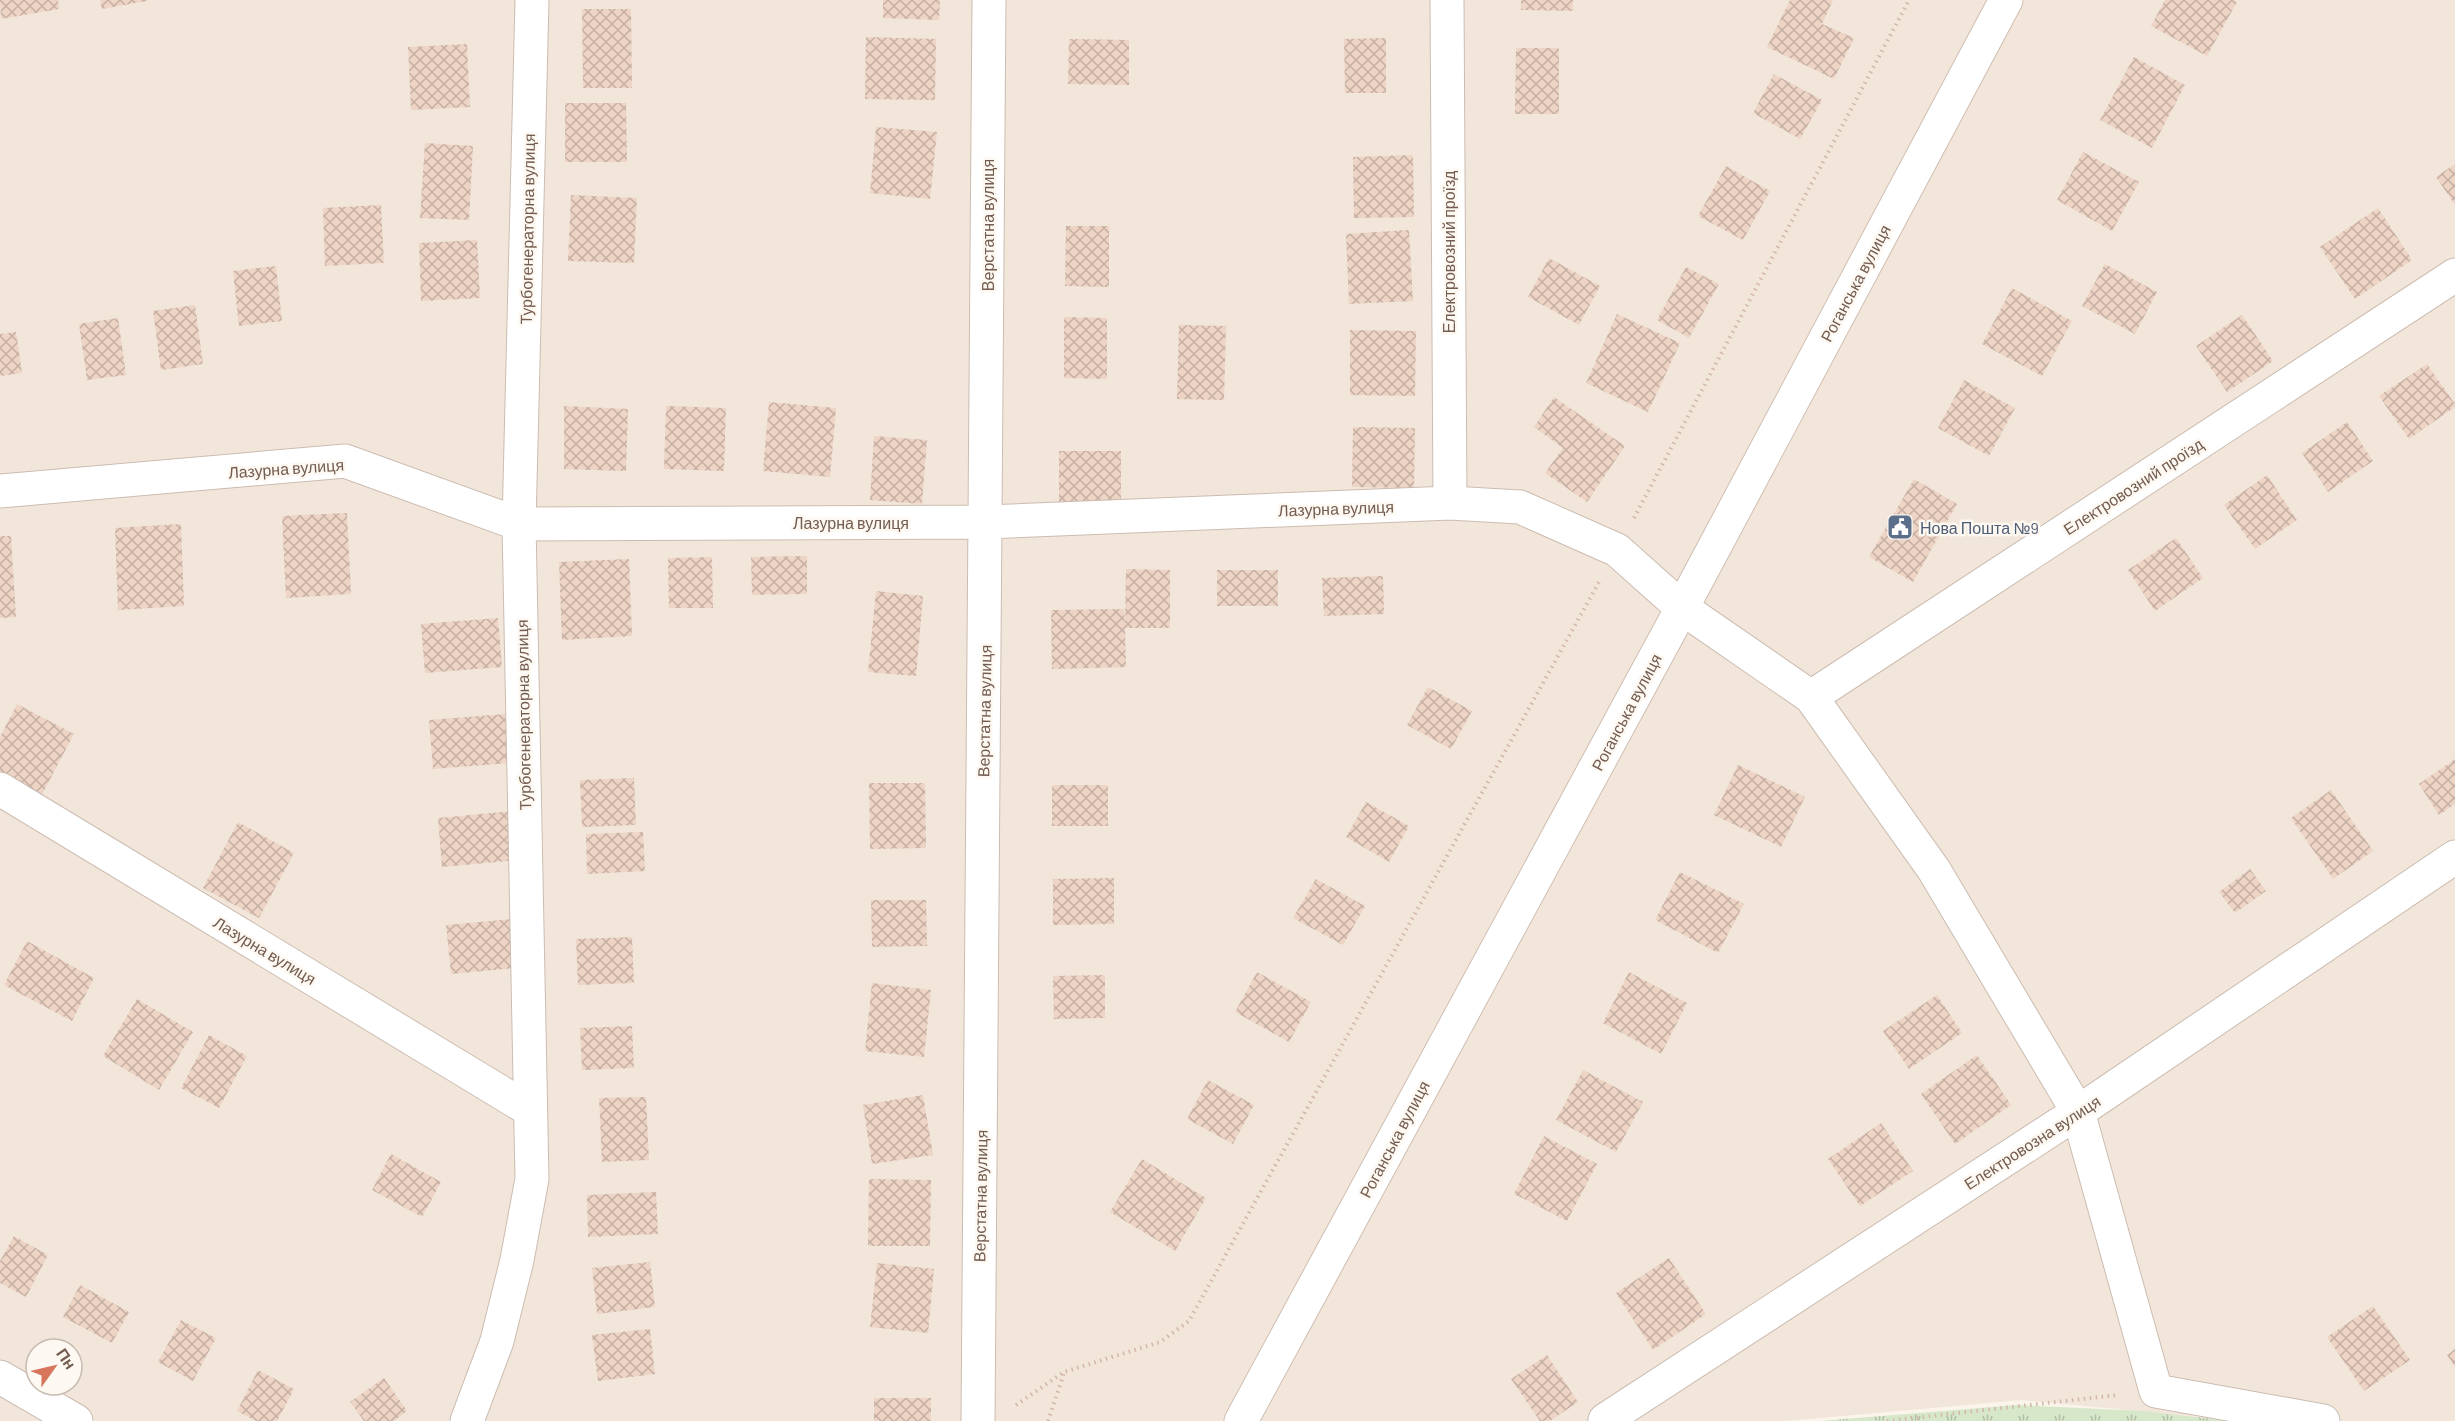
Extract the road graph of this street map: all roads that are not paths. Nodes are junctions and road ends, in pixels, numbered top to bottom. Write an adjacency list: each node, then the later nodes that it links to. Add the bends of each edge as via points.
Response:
1 (532, 0): 9 (street, Турбогенераторна вулиця)
2 (989, 0): 8 (street, Верстатна вулиця)
3 (1447, 0): 7 (street, Електровозний проїзд)
4 (2006, 0): 10 (street, Роганська вулиця)
5 (2455, 275): 11 (street, Електровозний проїзд)
6 (0, 491): 9 (street, Лазурна вулиця, via 345,461)
7 (1450, 503): 8 (street, Лазурна вулиця); 10 (street, Лазурна вулиця, via 1520,507 1617,550)
8 (986, 522): 9 (street, Лазурна вулиця); 20 (street, Верстатна вулиця)
9 (519, 524): 14 (street, Турбогенераторна вулиця)
10 (1682, 608): 11 (street, Лазурна вулиця); 21 (street, Роганська вулиця)
11 (1810, 697): 15 (street, Лазурна вулиця, via 1934,870)
12 (0, 789): 14 (street, Лазурна вулиця)
13 (2455, 857): 15 (street, Електровозна вулиця)
14 (530, 1110): 19 (street, Турбогенераторна вулиця, via 532,1179 517,1260 497,1341)
15 (2078, 1112): 17 (street, Електровозна вулиця); 22 (street, Лазурна вулиця, via 2156,1391)
16 (0, 1377): 18 (street)
17 (1605, 1420)
18 (76, 1421)
19 (467, 1421)
20 (978, 1421)
21 (1241, 1421)
22 (2323, 1421)

